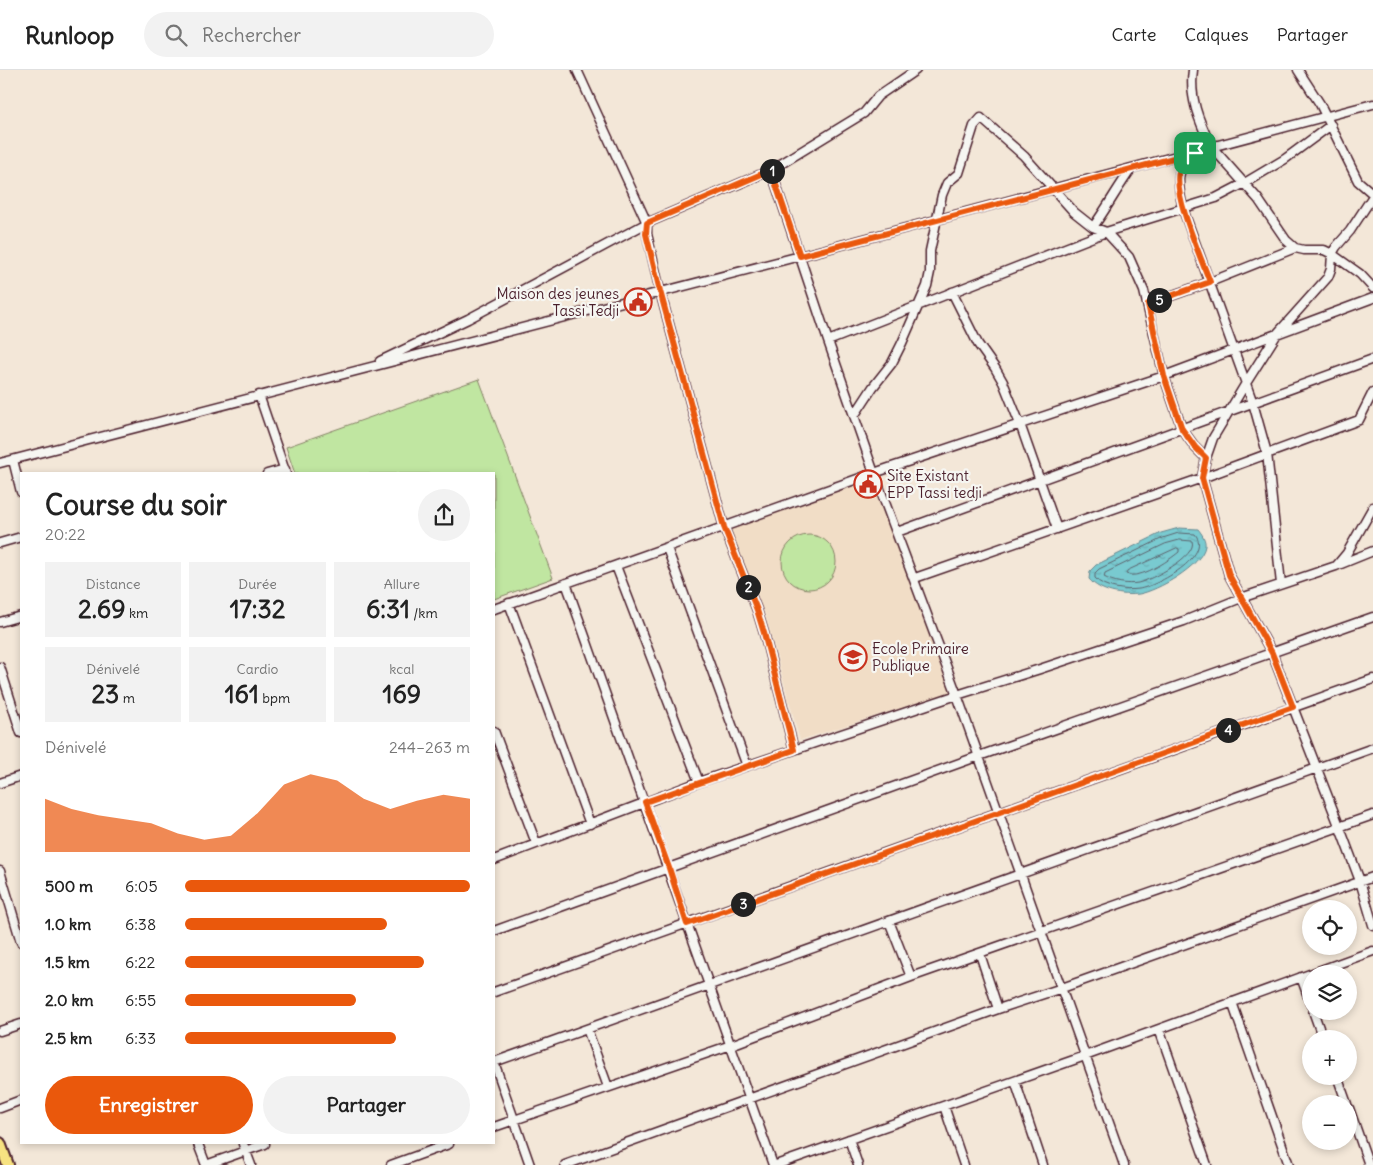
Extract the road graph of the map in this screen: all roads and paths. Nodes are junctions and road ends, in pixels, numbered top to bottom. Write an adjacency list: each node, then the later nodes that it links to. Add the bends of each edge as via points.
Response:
1 (576, 70): 16 (street)
2 (916, 70): 10 (street, via 878,96 864,113)
3 (1193, 70): 8 (street, via 1195,108)
4 (1298, 70): 6 (street)
5 (1373, 104): 6 (street)
6 (1327, 117): 7 (street); 8 (street)
7 (1331, 125): 11 (street, via 1285,159); 13 (street, via 1358,181)
8 (1209, 147): 9 (street); 11 (street); 14 (street, via 1185,160 1179,172)
9 (1132, 168): 12 (street); 17 (street)
10 (771, 170): 16 (street); 21 (street)
11 (1243, 184): 14 (street, via 1216,198); 19 (street)
12 (1054, 189): 15 (street); 15 (street, via 1024,156 981,118 974,126 959,173 944,187); 17 (street, via 1074,212)
13 (1373, 195): 20 (street)
14 (1183, 208): 18 (street); 22 (street)
15 (937, 220): 21 (street); 28 (street, via 927,286)
16 (647, 223): 24 (street, via 646,234); 33 (street, via 468,319)
17 (1093, 227): 18 (street)
18 (1106, 232): 25 (street); 27 (street, via 1129,257)
19 (1295, 248): 20 (street, via 1324,250); 22 (street)
20 (1332, 254): 23 (street); 29 (street, via 1332,269 1328,277)
21 (800, 256): 24 (street); 30 (street)
22 (1210, 282): 27 (street); 31 (street)
23 (1373, 288)
24 (660, 291): 33 (street); 53 (street)
25 (952, 292): 28 (street); 41 (street, via 978,344 1003,382)
26 (1373, 298): 29 (street)
27 (1148, 304): 34 (street)
28 (917, 306): 30 (street); 40 (street, via 892,363)
29 (1277, 334): 31 (street); 35 (street)
30 (828, 341): 40 (street)
31 (1235, 350): 34 (street); 35 (street)
32 (1373, 359): 38 (street)
33 (362, 369): 37 (street)
34 (1164, 376): 41 (street); 42 (street)
35 (1246, 383): 38 (street); 39 (street)
36 (1373, 392): 43 (street, via 1359,420)
37 (259, 395): 45 (street); 47 (street)
38 (1253, 403): 39 (street); 43 (street)
39 (1228, 413): 42 (street); 44 (street)
40 (854, 416): 48 (street)
41 (1020, 424): 48 (street); 50 (street)
42 (1182, 429): 44 (street); 50 (street)
43 (1268, 453): 49 (street); 64 (street)
44 (1206, 458): 49 (street)
45 (14, 460): 46 (street); 51 (street)
46 (0, 463)
47 (285, 471)
48 (874, 473): 53 (street); 55 (street)
49 (1202, 478): 54 (street); 65 (street, via 1229,575)
50 (1041, 480): 54 (street); 55 (street)
51 (20, 487)
52 (1373, 507): 61 (street)
53 (724, 527): 58 (street); 79 (street, via 757,610)
54 (1058, 529): 62 (street)
55 (897, 532): 62 (street)
56 (20, 538): 57 (street)
57 (0, 543)
58 (667, 548): 60 (street); 81 (street)
59 (1373, 551): 61 (street)
60 (616, 566): 63 (street); 84 (street)
61 (1336, 566): 64 (street)
62 (915, 578): 74 (street)
63 (566, 584): 66 (street); 86 (street)
64 (1281, 584): 65 (street)
65 (1241, 598): 71 (street); 74 (street, via 1132,638)
66 (509, 604): 67 (street); 89 (street)
67 (495, 609)
68 (20, 616): 70 (street)
69 (1373, 617): 71 (street)
70 (0, 622)
71 (1272, 653): 75 (street); 80 (street)
72 (0, 667): 76 (street)
73 (1373, 679): 75 (street)
74 (957, 695): 79 (street); 80 (street)
75 (1293, 707): 82 (street); 87 (street)
76 (20, 729)
77 (495, 734): 91 (street)
78 (1373, 748): 82 (street)
79 (794, 750): 81 (street)
80 (979, 756): 87 (street); 93 (street)
81 (747, 766): 84 (street)
82 (1318, 768): 90 (street); 95 (street)
83 (20, 776): 85 (street)
84 (699, 782): 86 (street)
85 (0, 783)
86 (645, 802): 89 (street); 93 (street)
87 (999, 812): 95 (street); 99 (street)
88 (1373, 815): 90 (street)
89 (590, 824): 91 (street)
90 (1340, 828): 97 (street); 102 (street)
91 (536, 843): 92 (street)
92 (495, 860)
93 (669, 868): 99 (street); 101 (street)
94 (0, 871): 103 (street)
95 (1020, 874): 98 (street); 102 (street)
96 (1373, 877): 97 (street)
97 (1360, 881): 100 (street); 109 (street)
98 (889, 921): 106 (street); 108 (street)
99 (687, 924): 108 (street); 110 (street)
100 (1373, 925)
101 (495, 931)
102 (1041, 932): 105 (street); 109 (street)
103 (20, 939)
104 (1373, 951): 107 (street)
105 (980, 954): 106 (street); 112 (street)
106 (911, 977): 117 (street)
107 (1301, 977): 111 (street)
108 (709, 985): 114 (street); 117 (street)
109 (1062, 988): 112 (street); 118 (street)
110 (495, 992)
111 (1232, 1002): 115 (street); 148 (street)
112 (998, 1009): 123 (street)
113 (20, 1024): 116 (street)
114 (586, 1029): 119 (street); 122 (street)
115 (1159, 1029): 118 (street); 147 (street)
116 (0, 1031)
117 (731, 1045): 122 (street); 123 (street)
118 (1085, 1056): 121 (street); 146 (street)
119 (495, 1062)
120 (495, 1065): 127 (street)
121 (1015, 1081): 125 (street); 145 (street)
122 (608, 1087): 127 (street)
123 (749, 1098): 136 (street); 142 (street)
124 (20, 1100): 126 (street)
125 (944, 1106): 130 (street); 144 (street)
126 (0, 1108)
127 (514, 1120): 128 (street); 141 (street)
128 (495, 1128)
129 (1357, 1131): 149 (street)
130 (849, 1139): 136 (street); 143 (street)
131 (0, 1143): 137 (main road)
132 (198, 1144): 138 (street)
133 (265, 1144): 135 (street)
134 (449, 1144): 140 (street)
135 (244, 1147): 138 (street); 139 (street)
136 (778, 1164)
137 (8, 1165)
138 (206, 1165)
139 (251, 1165)
140 (391, 1165)
141 (530, 1165)
142 (565, 1165)
143 (858, 1165)
144 (964, 1165)
145 (1043, 1165)
146 (1124, 1165)
147 (1207, 1165)
148 (1289, 1165)
149 (1369, 1165)

